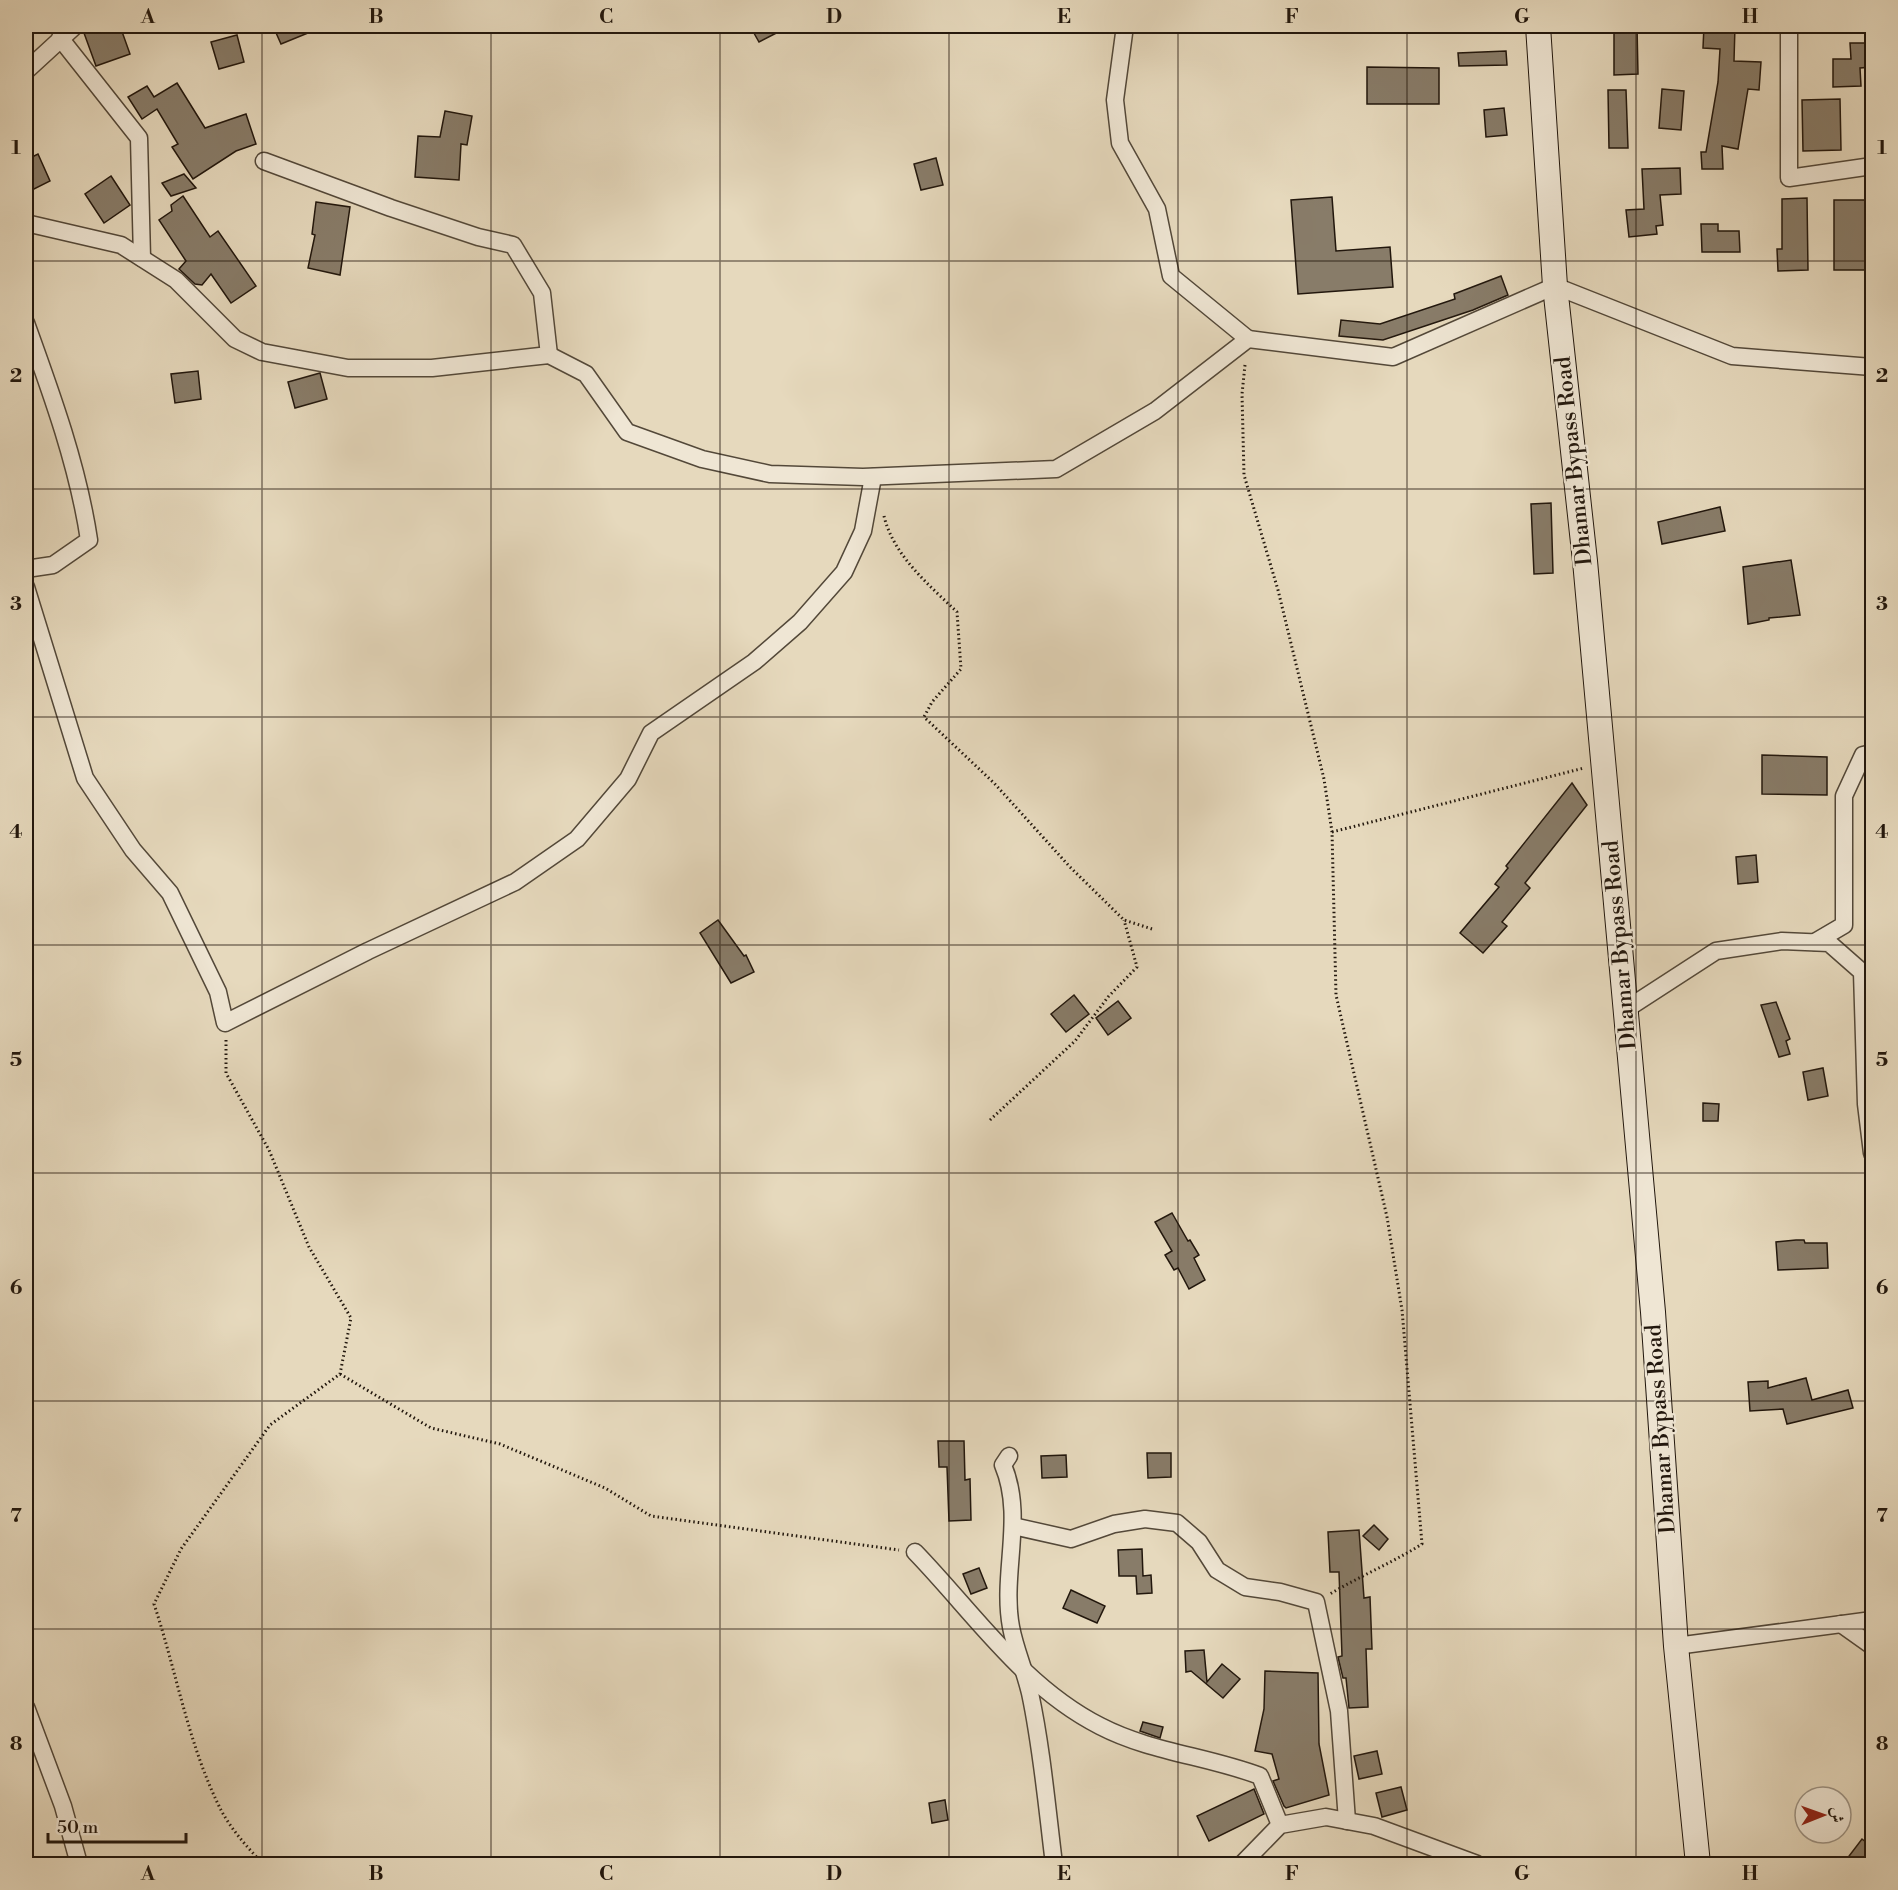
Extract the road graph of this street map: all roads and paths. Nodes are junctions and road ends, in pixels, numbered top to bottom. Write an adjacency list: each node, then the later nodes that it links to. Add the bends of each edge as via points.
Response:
1 (75, 26): 5 (street)
2 (1125, 26): 13 (street, via 1115,100 1120,143 1157,209 1171,276)
3 (1538, 26): 11 (main road, Dhamar Bypass Road)
4 (1789, 26): 8 (street, via 1789,178)
5 (60, 38): 6 (street); 10 (street, via 139,138)
6 (26, 71)
7 (264, 160): 14 (street, via 391,208 513,245 542,293)
8 (1872, 166)
9 (26, 223): 10 (street, via 121,245)
10 (142, 258): 14 (street, via 176,280 236,339 262,352 348,368 432,368)
11 (1556, 286): 13 (street, via 1393,357); 15 (street, via 1732,356); 21 (main road, Dhamar Bypass Road)
12 (26, 323): 18 (street, via 84,507 88,540 53,565)
13 (1248, 339): 16 (street, via 1155,411 1056,469); 22 (path, via 1242,394 1244,475 1302,684)
14 (549, 355): 16 (street, via 586,374 627,432 702,459 770,474)
15 (1872, 367)
16 (873, 477): 27 (street, via 862,531 844,572 800,622 754,662 651,734 628,779 577,839 515,882)
17 (882, 512): 23 (path, via 888,535 924,580 957,612 961,669 924,717 994,783)
18 (26, 569)
19 (26, 587): 27 (street, via 85,778 133,850 170,893 218,992)
20 (1872, 753): 25 (street, via 1863,755 1844,796 1844,925)
21 (1603, 764): 22 (path); 26 (main road, Dhamar Bypass Road)
22 (1332, 832): 34 (path, via 1336,995 1388,1217 1402,1310 1422,1544)
23 (1124, 920): 24 (path); 28 (path, via 1137,967 1075,1041)
24 (1152, 929)
25 (1815, 942): 26 (street, via 1782,941 1716,951); 29 (street, via 1829,943 1862,972 1866,1104)
26 (1626, 1010): 37 (main road, Dhamar Bypass Road, via 1653,1312)
27 (225, 1023): 30 (path, via 226,1073 269,1150 309,1247 351,1318)
28 (990, 1120)
29 (1872, 1153)
30 (340, 1374): 33 (path, via 431,1428 500,1444 606,1488 651,1516); 45 (path, via 270,1425 181,1549 154,1604 200,1758 220,1807)
31 (1009, 1456): 32 (street, via 1003,1465 1010,1481)
32 (1013, 1526): 34 (street, via 1071,1539 1114,1524 1145,1519 1177,1523 1199,1542 1217,1570 1245,1587); 39 (street, via 1007,1572 1011,1627)
33 (915, 1552): 39 (street)
34 (1316, 1602): 41 (street, via 1339,1711)
35 (1872, 1620): 36 (street)
36 (1841, 1624): 37 (street); 38 (street)
37 (1676, 1646): 50 (main road, Dhamar Bypass Road)
38 (1872, 1646)
39 (1024, 1672): 42 (street, via 1056,1700 1101,1726 1158,1749 1230,1764 1260,1776); 46 (street)
40 (26, 1707): 44 (street, via 63,1806)
41 (1347, 1821): 42 (street, via 1326,1816); 43 (street, via 1374,1826)
42 (1280, 1825): 47 (street)
43 (1439, 1850): 48 (street); 49 (street)
44 (79, 1864)
45 (263, 1864)
46 (1054, 1864)
47 (1242, 1864)
48 (1449, 1864)
49 (1477, 1864)
50 (1698, 1864)

